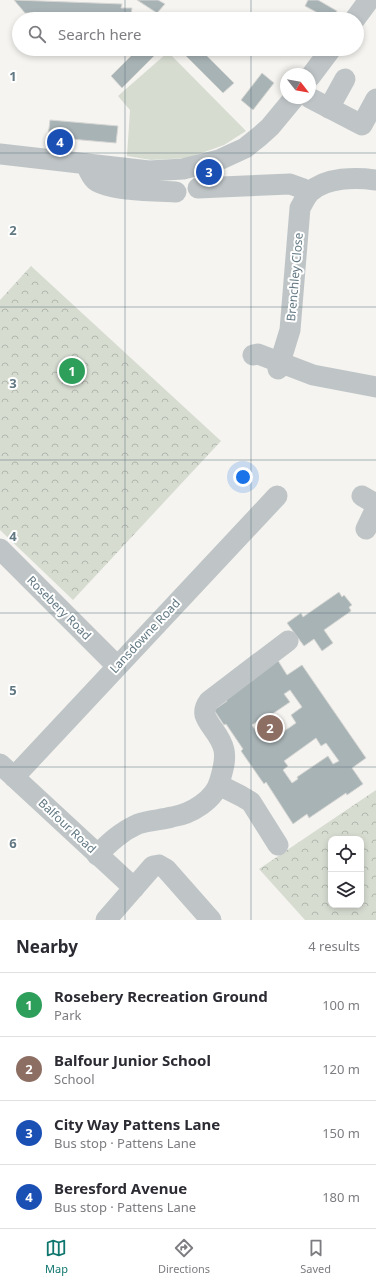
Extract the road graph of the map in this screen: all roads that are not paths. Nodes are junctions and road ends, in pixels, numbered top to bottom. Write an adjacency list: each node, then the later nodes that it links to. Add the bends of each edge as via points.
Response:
1 (369, 0): 2 (street)
2 (360, 12)
3 (326, 56): 4 (street)
4 (316, 69)
5 (345, 78): 9 (street)
6 (376, 99): 10 (street)
7 (316, 101): 9 (street)
8 (289, 104): 12 (street, via 270,127 245,148 219,160 183,169 156,171)
9 (329, 108): 10 (street)
10 (369, 129)
11 (0, 154): 12 (street)
12 (86, 164): 15 (street, via 94,179 103,184)
13 (376, 180): 16 (street, via 335,179)
14 (198, 188): 16 (street, via 290,184)
15 (176, 192)
16 (309, 192): 18 (street, Brenchley Close, via 300,208 290,330)
17 (253, 356): 18 (street, via 258,354)
18 (279, 366): 19 (street)
19 (376, 386)
20 (277, 496): 25 (street, Lansdowne Road)
21 (371, 502): 22 (street)
22 (366, 529)
23 (0, 550): 25 (street, Rosebery Road)
24 (288, 641): 27 (street, via 209,701 205,708 205,715 222,741 225,751 225,764)
25 (118, 666): 26 (street, Lansdowne Road)
26 (7, 770): 29 (street, Balfour Road)
27 (219, 785): 28 (street, via 251,802); 29 (street, via 207,801 173,817 139,823 122,832)
28 (278, 845)
29 (97, 855): 30 (street, Balfour Road)
30 (134, 888): 31 (street); 32 (street, via 153,866 163,867)
31 (106, 920)
32 (211, 920)

